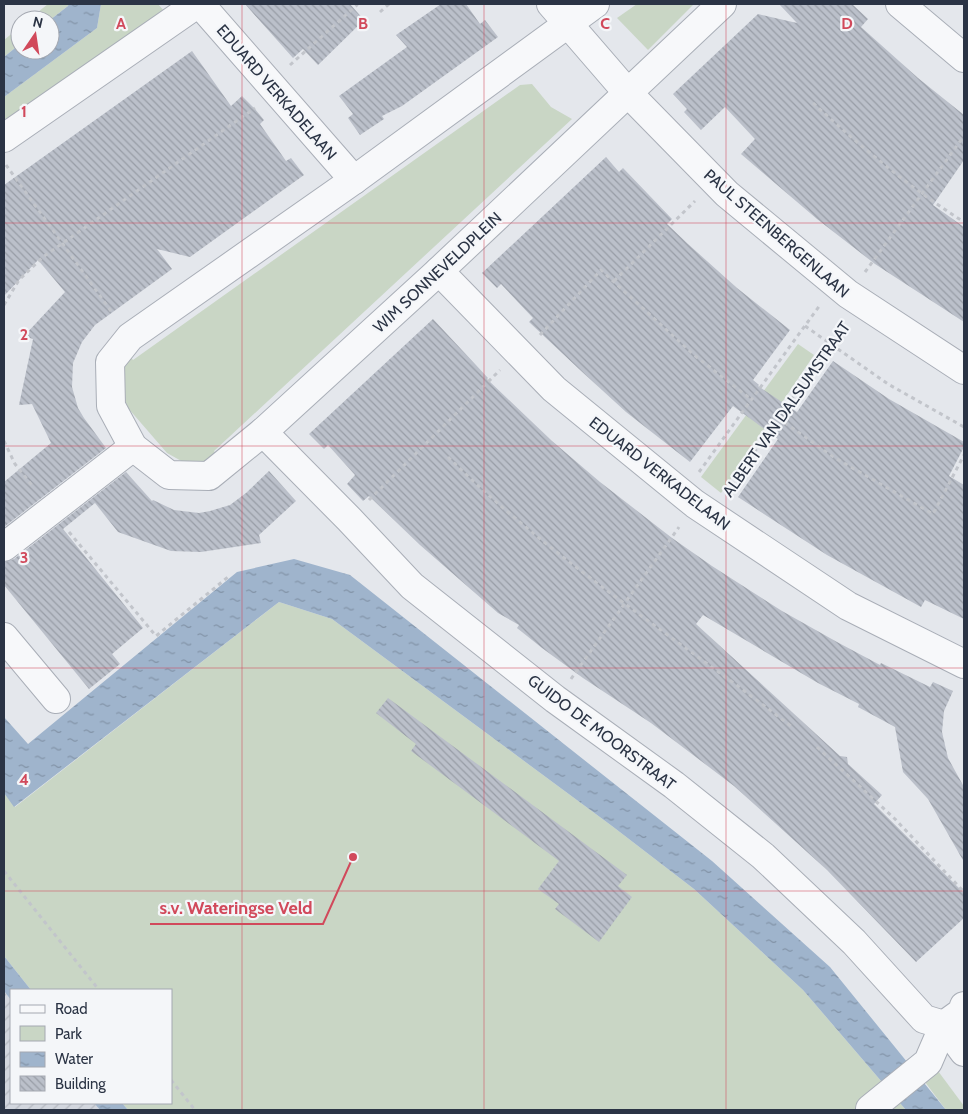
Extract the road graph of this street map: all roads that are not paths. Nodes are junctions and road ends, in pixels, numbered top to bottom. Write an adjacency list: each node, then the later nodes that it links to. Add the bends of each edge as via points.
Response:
1 (198, 4): 8 (street); 9 (street, EDUARD VERKADELAAN, via 282,80)
2 (595, 4): 5 (street, WIM SONNEVELDPLEIN)
3 (722, 4): 7 (street, WIM SONNEVELDPLEIN)
4 (900, 4): 6 (street)
5 (560, 14): 7 (street, PAUL STEENBERGENLAAN); 9 (street, WIM SONNEVELDPLEIN)
6 (964, 58)
7 (628, 92): 10 (street, WIM SONNEVELDPLEIN); 11 (street, PAUL STEENBERGENLAAN, via 728,194 848,294)
8 (4, 138)
9 (354, 180): 13 (street, WIM SONNEVELDPLEIN, via 130,337 110,362 111,406)
10 (439, 272): 12 (street, WIM SONNEVELDPLEIN); 16 (street, EDUARD VERKADELAAN, via 554,390 696,504 848,606)
11 (964, 370)
12 (263, 432): 13 (street, WIM SONNEVELDPLEIN, via 209,476 169,475); 19 (street, GUIDO DE MOORSTRAAT, via 412,586 763,856 854,942 924,1019)
13 (133, 447): 14 (street)
14 (4, 547)
15 (4, 637): 17 (street)
16 (964, 664)
17 (56, 699)
18 (964, 1006): 19 (street, via 962,1012)
19 (944, 1025): 20 (street); 21 (street, via 928,1062)
20 (964, 1052)
21 (878, 1103)

